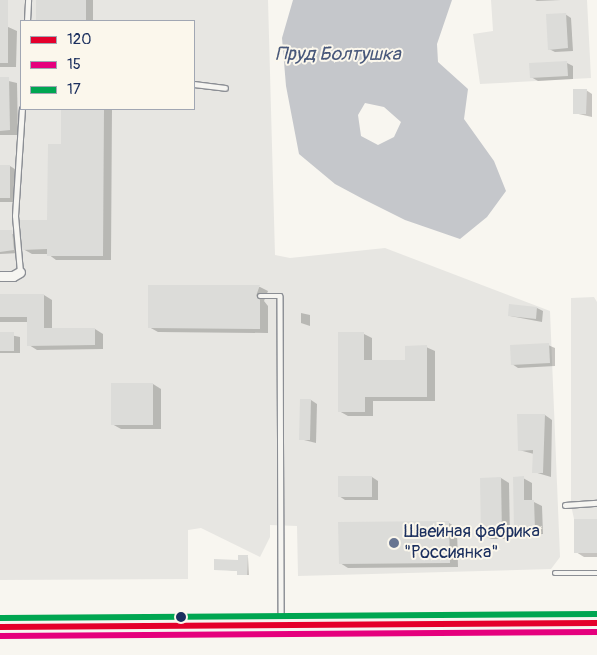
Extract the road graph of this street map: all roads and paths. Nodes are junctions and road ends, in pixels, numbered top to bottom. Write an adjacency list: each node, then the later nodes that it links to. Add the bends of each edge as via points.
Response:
1 (28, 0): 2 (lane)
2 (27, 20)
3 (195, 84): 4 (lane)
4 (225, 88)
5 (22, 110): 6 (lane, via 15,216)
6 (20, 272): 7 (street, via 13,276)
7 (0, 276)
8 (260, 296): 14 (lane, via 280,296)
9 (597, 502): 10 (lane)
10 (565, 505)
11 (555, 573): 12 (lane)
12 (597, 573)
13 (597, 623): 14 (main road)
14 (281, 625): 15 (main road)
15 (0, 627)

